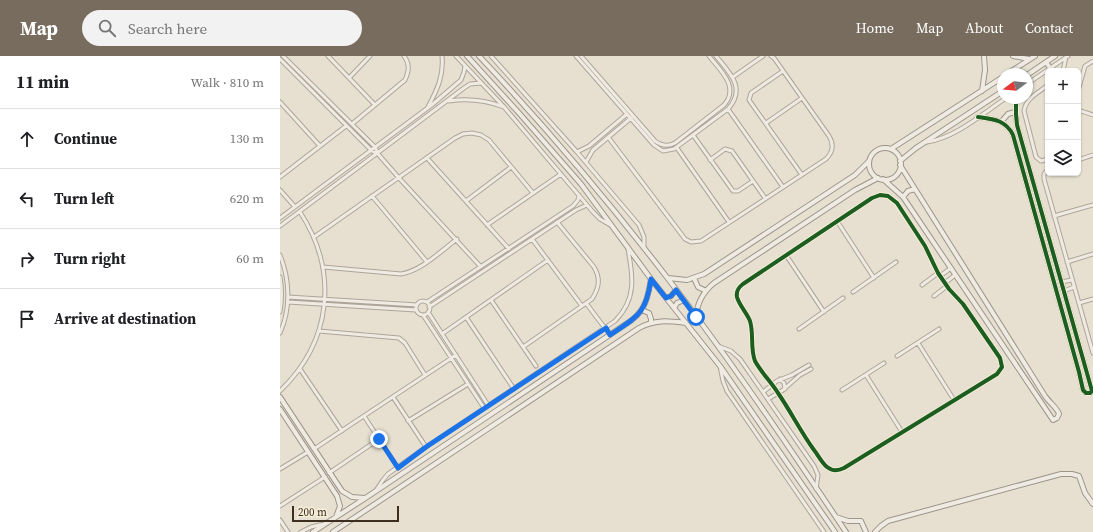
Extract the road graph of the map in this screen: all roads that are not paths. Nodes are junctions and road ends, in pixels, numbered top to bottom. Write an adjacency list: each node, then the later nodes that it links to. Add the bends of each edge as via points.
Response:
1 (283, 56): 25 (street)
2 (328, 56): 36 (street)
3 (370, 56): 36 (street)
4 (404, 56): 49 (street, via 408,66 405,80)
5 (442, 56): 51 (street, via 441,80)
6 (456, 56): 28 (street)
7 (467, 56): 114 (street, via 571,173)
8 (479, 56): 119 (street, via 567,154)
9 (491, 56): 74 (street)
10 (576, 56): 55 (street)
11 (581, 56): 58 (street)
12 (709, 56): 26 (street)
13 (763, 56): 35 (street)
14 (771, 56): 32 (street)
15 (984, 56): 42 (street)
16 (1013, 56): 21 (street)
17 (1034, 56): 21 (street)
18 (1055, 56): 24 (street)
19 (1067, 56): 30 (street); 31 (street)
20 (717, 58): 26 (street); 35 (street)
21 (1030, 59): 29 (street)
22 (280, 60): 27 (street)
23 (1093, 61): 38 (street, via 1085,66)
24 (1046, 62): 30 (street); 33 (street)
25 (290, 63): 27 (street); 61 (street)
26 (714, 63): 58 (street, via 730,84 728,100 675,143 665,146 657,143)
27 (287, 66): 62 (street)
28 (465, 66): 40 (street); 51 (street, via 461,80)
29 (1016, 68)
30 (1050, 68)
31 (1064, 68)
32 (783, 71): 44 (street); 60 (street, via 750,95 750,101)
33 (1033, 71)
34 (1045, 71): 37 (street)
35 (733, 77): 52 (street, via 736,84 735,99)
36 (349, 78): 49 (street)
37 (1033, 80)
38 (1081, 80)
39 (997, 81): 42 (street)
40 (481, 82): 46 (street, via 467,86); 50 (street)
41 (1045, 87): 81 (street, via 1030,98 1024,111 1037,159)
42 (982, 91): 72 (street)
43 (997, 95): 66 (street)
44 (802, 98): 60 (street); 88 (street, via 829,136 832,146 831,153 826,158)
45 (280, 102): 68 (street)
46 (447, 102): 50 (street, via 476,99); 76 (street)
47 (997, 104): 57 (street)
48 (1016, 104): 54 (street)
49 (375, 105): 61 (street)
50 (504, 108): 87 (street)
51 (427, 109): 69 (street)
52 (728, 109): 63 (street); 94 (street)
53 (1081, 111): 56 (street)
54 (1016, 112): 59 (street, via 1006,116); 140 (street, via 1018,130)
55 (628, 114): 58 (street); 65 (street)
56 (1093, 115)
57 (978, 117): 59 (street); 66 (street, via 948,136)
58 (632, 118): 64 (street); 71 (street, via 658,149 669,151)
59 (1002, 122): 146 (street, via 1014,138 1083,390 1088,393 1092,391)
60 (766, 123): 88 (street)
61 (352, 124): 69 (street)
62 (346, 126): 68 (street); 73 (street)
63 (693, 135): 71 (street); 80 (street)
64 (608, 137): 67 (street); 111 (street, via 688,241 701,241)
65 (598, 139): 67 (street); 70 (street)
66 (925, 142): 84 (street)
67 (601, 143): 75 (street)
68 (320, 146): 89 (street)
69 (375, 147): 73 (street); 76 (street)
70 (587, 148): 74 (street); 75 (street)
71 (677, 148): 111 (street)
72 (891, 149): 82 (street, via 876,150); 84 (street, via 897,154)
73 (371, 150): 76 (street); 105 (street)
74 (577, 152): 83 (street)
75 (591, 152): 83 (street)
76 (378, 154): 90 (street); 106 (street)
77 (1093, 155): 79 (street)
78 (428, 158): 85 (street, via 459,136 472,134 481,135 489,140); 90 (street); 102 (street)
79 (1081, 159)
80 (710, 160): 93 (street, via 733,191 738,191); 93 (street, via 723,150 730,150)
81 (1045, 160)
82 (869, 161): 91 (street, via 870,171); 136 (street, via 859,172)
83 (586, 162): 119 (street, via 639,225 644,238)
84 (900, 163): 92 (street, via 896,175); 95 (street)
85 (511, 167): 97 (street); 102 (street)
86 (1045, 173): 107 (street, via 1044,179)
87 (561, 174): 97 (street); 98 (street)
88 (802, 175): 94 (street)
89 (280, 177)
90 (399, 178): 99 (street); 117 (street)
91 (878, 178): 92 (street); 145 (street, via 717,281)
92 (883, 179): 100 (street)
93 (753, 181): 101 (street)
94 (783, 187): 101 (street)
95 (915, 189): 100 (street, via 908,191); 133 (street, via 1045,396 1058,410 1057,418 1053,420)
96 (280, 190): 105 (street)
97 (533, 193): 112 (street)
98 (579, 195): 103 (street); 118 (street, via 574,206)
99 (372, 196): 115 (street); 126 (street)
100 (903, 197): 131 (street)
101 (765, 198): 111 (street)
102 (466, 201): 112 (street)
103 (587, 205): 110 (street); 114 (street, via 600,219)
104 (1093, 205): 107 (street)
105 (295, 207): 108 (street)
106 (300, 212): 113 (street); 115 (street)
107 (1054, 216): 128 (street)
108 (280, 218)
109 (837, 221): 124 (street); 132 (street, via 874,196 883,195 891,198 897,203 925,246); 137 (street)
110 (557, 222): 116 (street); 158 (street, via 598,273 597,292)
111 (729, 222)
112 (487, 225): 118 (street)
113 (280, 226)
114 (612, 226): 120 (street)
115 (314, 237): 129 (street)
116 (532, 239): 121 (street); 125 (street)
117 (457, 240): 126 (street); 130 (street)
118 (508, 248): 121 (street); 130 (street)
119 (644, 248): 135 (street)
120 (628, 249): 138 (street); 175 (street, via 632,280 629,299 619,317)
121 (512, 252): 163 (street)
122 (1093, 254): 128 (street)
123 (280, 255): 149 (street, via 285,269)
124 (786, 255): 169 (street); 199 (street, via 741,285 737,293 750,323 754,359)
125 (548, 260): 154 (street); 162 (street)
126 (427, 262): 129 (street, via 414,271 401,274)
127 (896, 262): 137 (street)
128 (1067, 262): 139 (street)
129 (323, 267): 152 (street)
130 (481, 267): 157 (street)
131 (950, 268): 132 (street); 133 (street)
132 (939, 274): 141 (street); 142 (street)
133 (955, 275): 142 (street)
134 (280, 276): 167 (street)
135 (668, 278): 136 (street); 144 (street)
136 (694, 278): 145 (street, via 698,287)
137 (874, 278): 147 (street)
138 (651, 279): 150 (street); 166 (street, via 648,298)
139 (1072, 280): 140 (street); 143 (street)
140 (1061, 282): 146 (street)
141 (922, 285)
142 (946, 285): 148 (street); 209 (street, via 964,304 1002,364 997,374)
143 (1074, 287): 146 (street); 159 (street)
144 (676, 290): 150 (street); 155 (street)
145 (706, 291): 172 (street, via 698,305)
146 (1064, 291)
147 (853, 292)
148 (934, 296)
149 (288, 297): 152 (street); 156 (street)
150 (666, 298): 164 (street)
151 (843, 298): 169 (street)
152 (325, 299): 160 (street); 161 (street)
153 (1093, 299): 159 (street)
154 (491, 300): 171 (street); 184 (street)
155 (684, 300): 164 (street, via 677,303); 172 (street)
156 (288, 302): 160 (street); 179 (street)
157 (426, 302): 161 (street); 163 (street)
158 (586, 303): 162 (street); 175 (street)
159 (1079, 303): 185 (street)
160 (324, 304): 165 (street); 178 (street)
161 (416, 305): 165 (street)
162 (582, 306): 184 (street)
163 (429, 307): 168 (street)
164 (674, 308): 174 (street)
165 (416, 310): 170 (street)
166 (642, 310): 173 (street, via 649,313); 181 (street)
167 (280, 312)
168 (428, 312): 170 (street); 180 (street)
169 (824, 312): 176 (street)
170 (423, 315): 188 (street)
171 (466, 317): 180 (street); 200 (street)
172 (696, 317): 183 (street)
173 (651, 323): 174 (street); 218 (street, via 639,328)
174 (686, 323): 192 (street)
175 (606, 328): 181 (street); 200 (street)
176 (799, 329)
177 (939, 329): 182 (street)
178 (319, 331): 193 (street, via 311,351); 195 (street, via 399,338 405,343)
179 (280, 333)
180 (442, 334): 186 (street)
181 (610, 335): 215 (street)
182 (918, 343): 187 (street); 209 (street)
183 (717, 346): 204 (street, via 728,349 737,356); 227 (street)
184 (523, 347): 191 (street)
185 (1093, 353)
186 (456, 355): 188 (street); 210 (street)
187 (897, 356)
188 (451, 358): 195 (street); 198 (street)
189 (884, 362): 196 (street)
190 (809, 365): 197 (street)
191 (536, 366)
192 (720, 366): 242 (street, via 728,391); 243 (street)
193 (300, 368): 203 (street); 216 (street)
194 (811, 368): 201 (street)
195 (425, 375): 207 (street)
196 (866, 375): 202 (street); 217 (street)
197 (780, 379): 199 (street); 201 (street)
198 (468, 384): 211 (street); 214 (street)
199 (772, 384): 204 (street); 205 (street)
200 (514, 389): 210 (street)
201 (786, 389): 205 (street)
202 (842, 390)
203 (280, 391)
204 (763, 392): 208 (street)
205 (778, 393): 208 (street); 217 (street, via 811,446 825,466 831,469 842,469)
206 (280, 397): 221 (street)
207 (393, 397): 213 (street); 214 (street)
208 (768, 399): 227 (street, via 814,466 818,475)
209 (954, 400): 217 (street)
210 (488, 405): 211 (street)
211 (484, 408): 220 (street)
212 (280, 410): 222 (street)
213 (364, 416): 216 (street); 219 (street)
214 (408, 421): 220 (street)
215 (473, 426): 218 (street); 229 (street)
216 (342, 430): 221 (street)
217 (902, 432)
218 (478, 434): 241 (street)
219 (379, 439): 223 (street); 225 (street)
220 (426, 447): 223 (street)
221 (314, 449): 225 (street)
222 (308, 452): 224 (street); 226 (street)
223 (398, 468): 229 (street, via 385,477)
224 (280, 469)
225 (329, 473): 228 (street)
226 (324, 477): 230 (street); 233 (street)
227 (816, 489): 234 (street)
228 (342, 490): 230 (street, via 342,495); 231 (street, via 352,498)
229 (377, 491): 231 (street)
230 (337, 496): 235 (street, via 340,506)
231 (367, 497): 235 (street)
232 (1093, 504): 246 (street, via 1078,476 1061,474 888,521)
233 (280, 506)
234 (836, 516): 244 (street); 245 (street, via 848,521 861,521)
235 (335, 518): 237 (street)
236 (280, 520): 238 (street)
237 (326, 524): 239 (street); 240 (street)
238 (288, 532)
239 (302, 532)
240 (313, 532)
241 (333, 532)
242 (824, 532)
243 (835, 532)
244 (846, 532)
245 (866, 532)
246 (875, 532)

